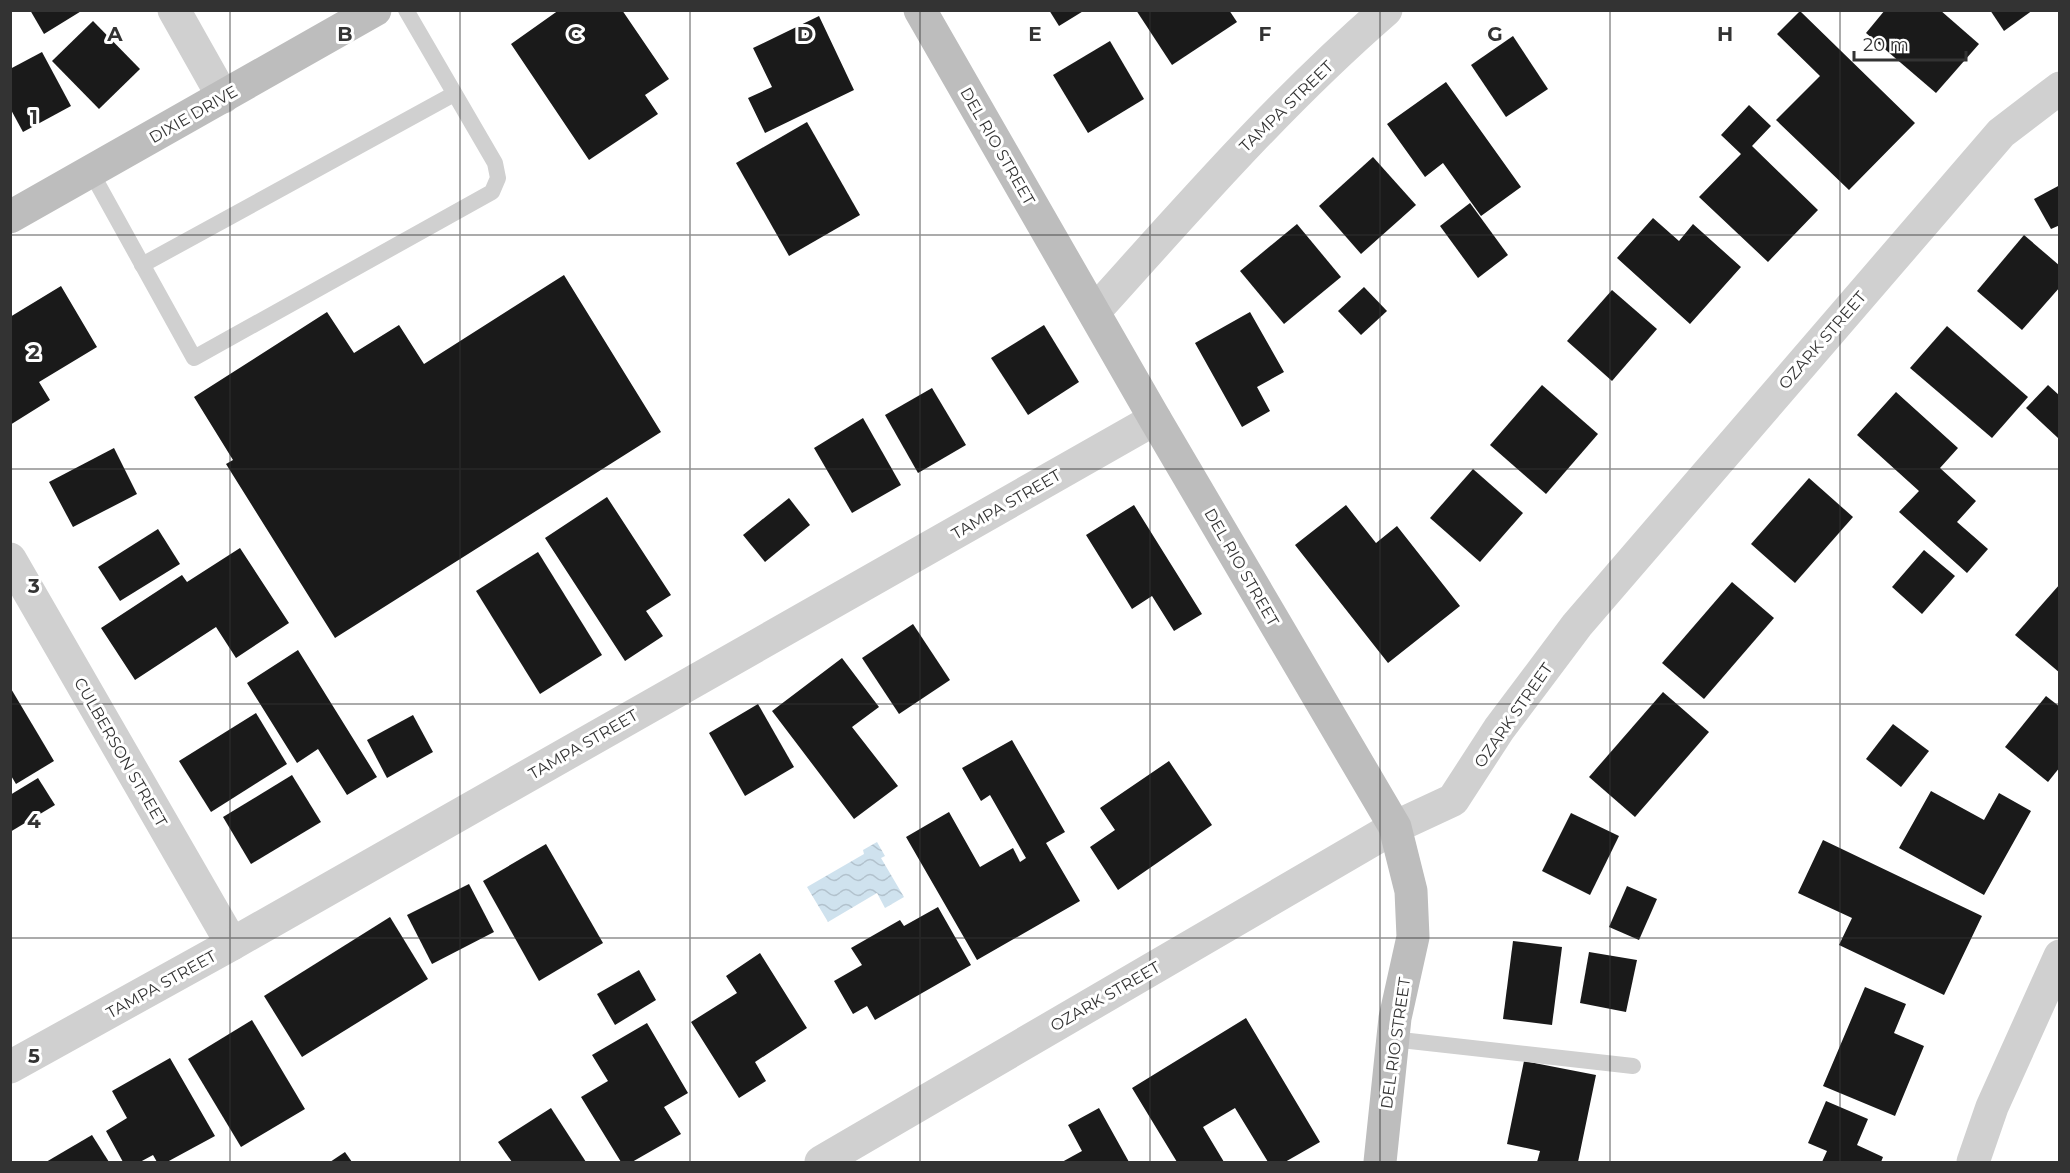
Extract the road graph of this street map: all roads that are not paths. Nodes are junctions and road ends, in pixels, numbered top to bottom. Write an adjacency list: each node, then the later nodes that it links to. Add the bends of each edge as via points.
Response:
1 (174, 10): 8 (street)
2 (375, 10): 8 (street, DIXIE DRIVE)
3 (406, 10): 7 (lane)
4 (920, 10): 12 (street, DEL RIO STREET)
5 (1386, 10): 12 (street, TAMPA STREET, via 1232,160)
6 (2060, 88): 15 (street, OZARK STREET, via 2001,133 1577,626 1499,729 1454,800)
7 (454, 94): 11 (lane); 11 (lane, via 495,163 498,178 492,192 194,358)
8 (223, 97): 9 (street, DIXIE DRIVE)
9 (91, 172): 10 (street, DIXIE DRIVE); 11 (lane)
10 (10, 217)
11 (142, 265)
12 (1094, 312): 13 (street, DEL RIO STREET)
13 (1155, 419): 15 (street, DEL RIO STREET); 16 (street, TAMPA STREET)
14 (10, 559): 16 (street, CULBERSON STREET)
15 (1395, 827): 18 (street, DEL RIO STREET, via 1411,891 1413,936); 21 (street, OZARK STREET)
16 (232, 944): 20 (street, TAMPA STREET)
17 (2060, 956): 23 (street, via 1992,1107)
18 (1392, 1039): 19 (lane); 22 (street, DEL RIO STREET)
19 (1633, 1066)
20 (10, 1067)
21 (821, 1162)
22 (1380, 1162)
23 (1973, 1162)

